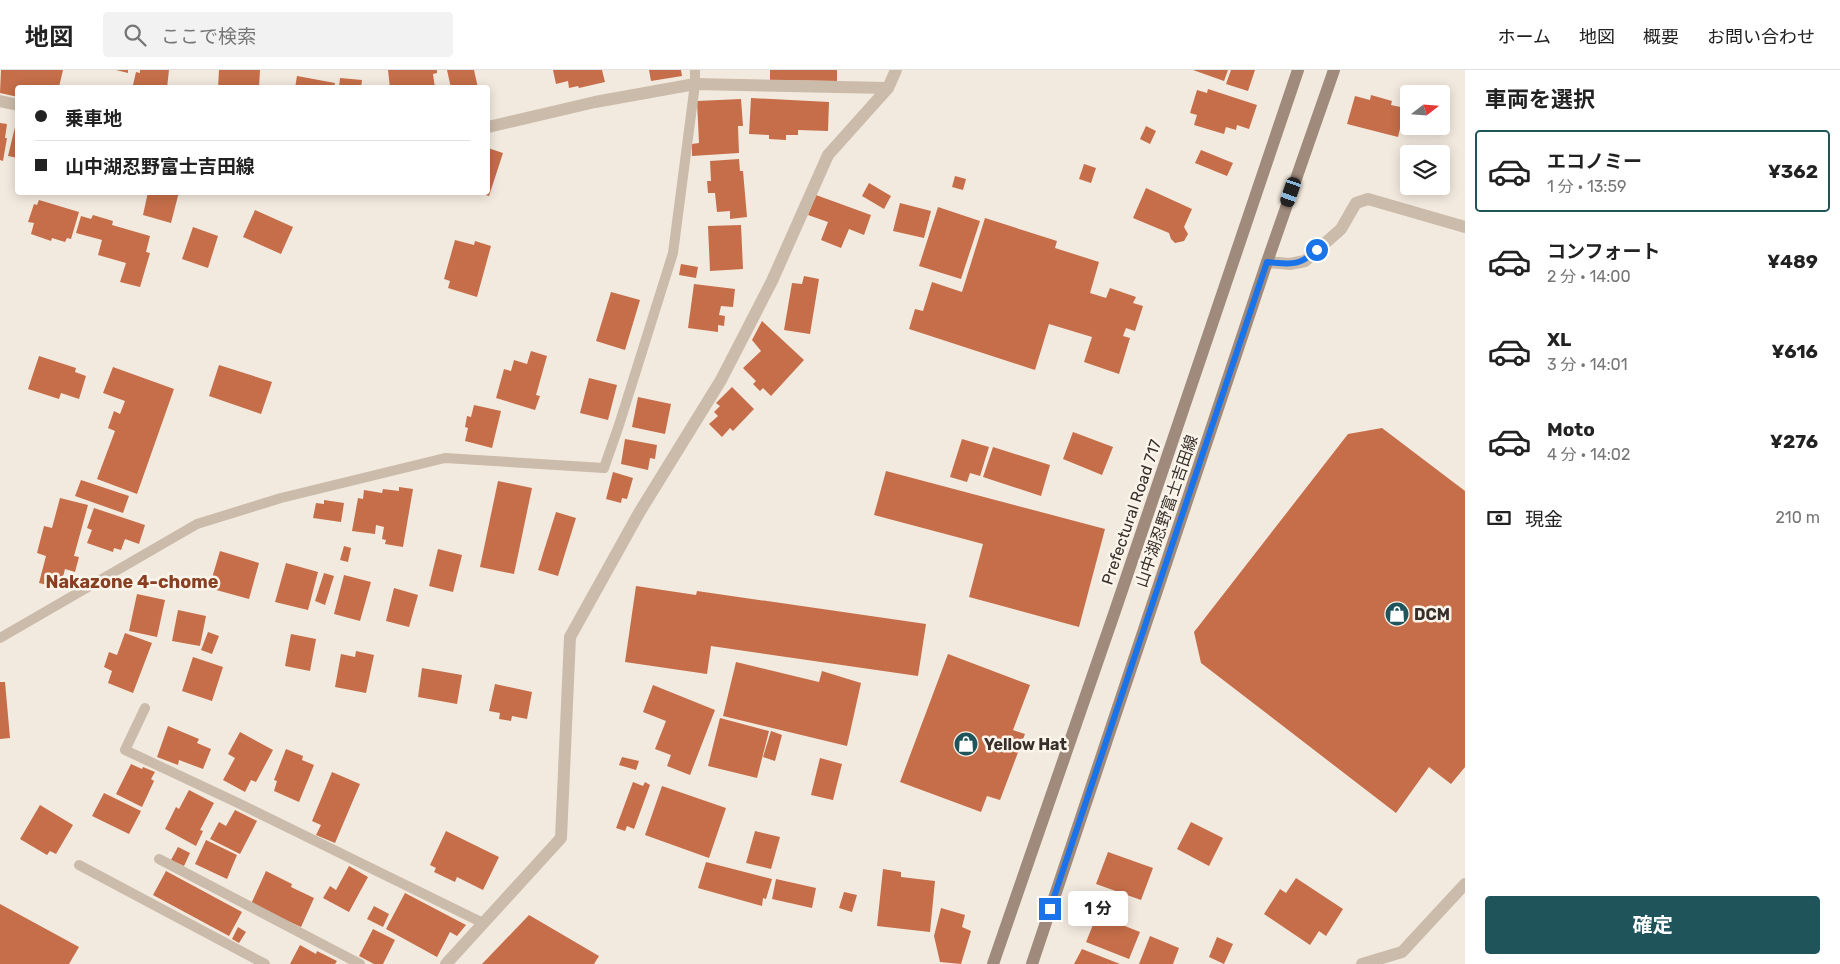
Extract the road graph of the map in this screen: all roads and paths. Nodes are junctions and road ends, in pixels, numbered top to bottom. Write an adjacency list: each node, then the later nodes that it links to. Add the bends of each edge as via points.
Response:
1 (695, 70): 5 (lane)
2 (896, 70): 6 (street)
3 (1298, 70): 21 (main road, Prefectural Road 717)
4 (1334, 70): 11 (main road, 山中湖忍野富士吉田線)
5 (695, 84): 6 (street); 9 (street, via 595,102); 12 (lane, via 673,253 604,468 445,458 281,498 198,524)
6 (888, 88): 17 (street, via 828,155 772,281 721,380 639,513 570,637 561,838)
7 (0, 101): 8 (street)
8 (15, 104)
9 (490, 127)
10 (1465, 228): 11 (street, via 1368,199 1356,203 1341,229 1305,261 1290,264)
11 (1267, 262): 22 (main road, 山中湖忍野富士吉田線)
12 (0, 638)
13 (145, 708): 17 (lane, via 124,750)
14 (159, 859): 19 (lane)
15 (79, 865): 18 (lane)
16 (1465, 884): 23 (street, via 1402,952)
17 (483, 923): 20 (street)
18 (265, 964)
19 (360, 964)
20 (446, 964)
21 (993, 964)
22 (1032, 964)
23 (1362, 964)

